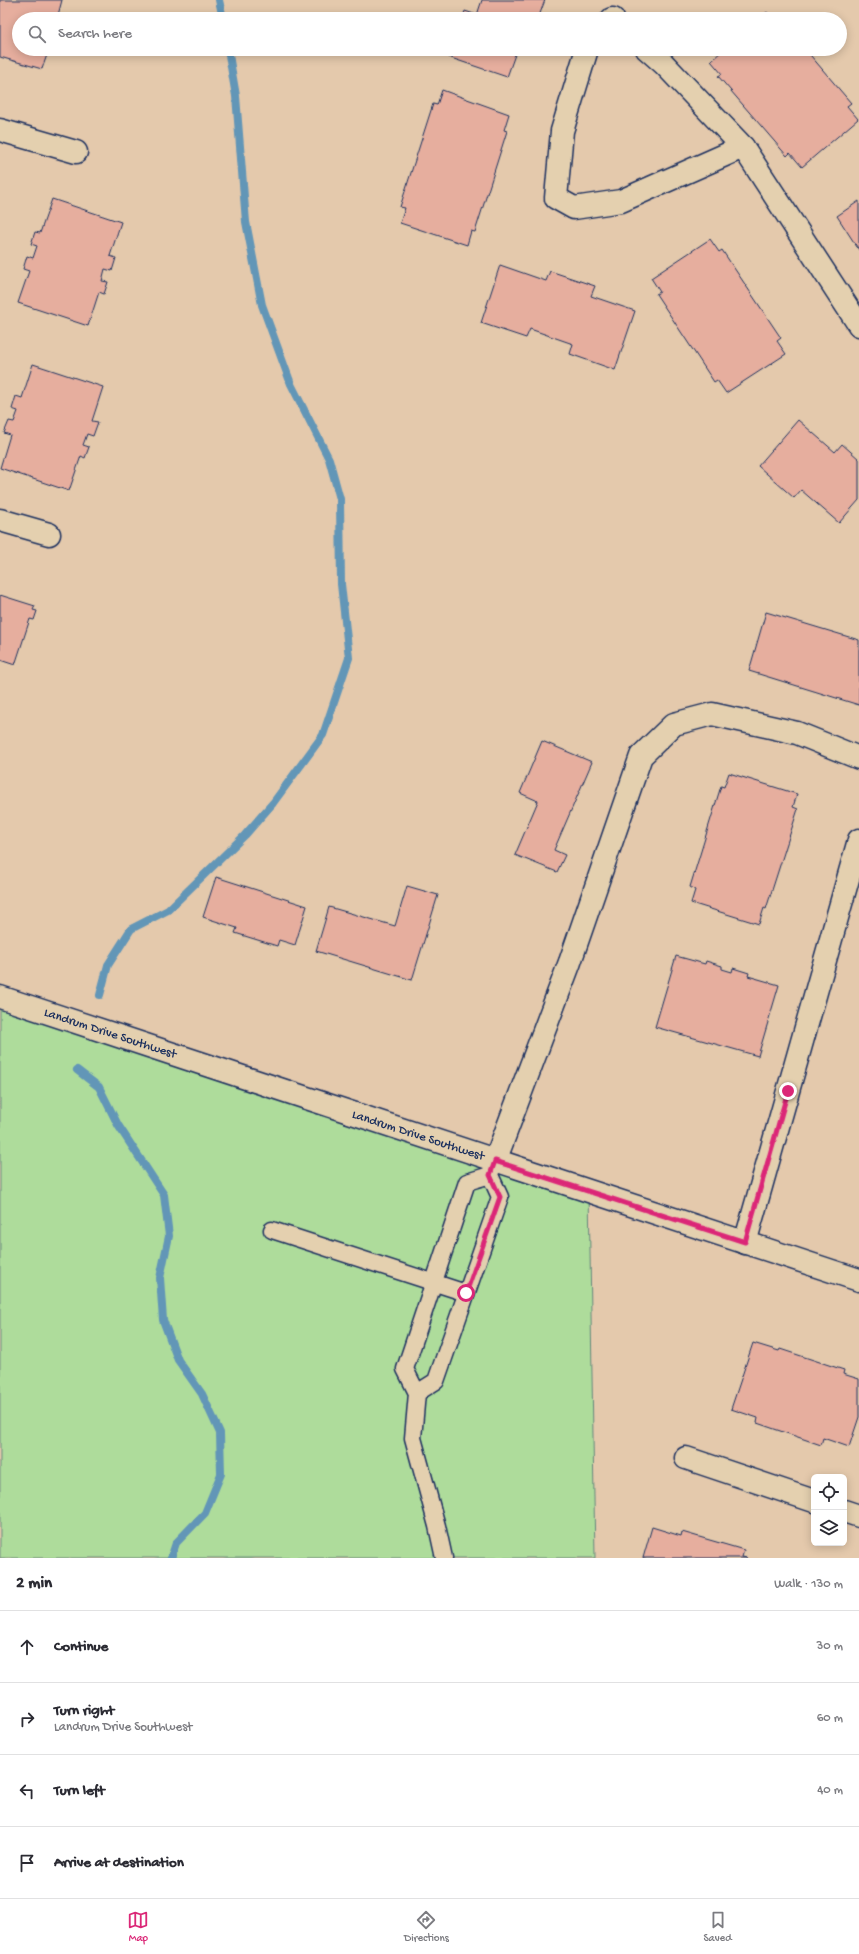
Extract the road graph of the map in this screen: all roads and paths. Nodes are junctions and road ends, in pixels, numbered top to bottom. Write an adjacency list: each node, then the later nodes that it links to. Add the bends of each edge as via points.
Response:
1 (585, 56): 4 (street, via 562,131 556,198 574,208 621,201)
2 (655, 56): 4 (street)
3 (0, 130): 5 (street)
4 (743, 147): 6 (street)
5 (76, 152)
6 (859, 325)
7 (0, 520): 8 (street)
8 (49, 534)
9 (859, 758): 12 (street, via 797,733 712,714 674,724 641,756 570,962)
10 (859, 840): 14 (street)
11 (0, 997): 12 (street, Landrum Drive Southwest)
12 (492, 1168): 14 (street, Landrum Drive Southwest); 16 (lane, via 467,1182); 17 (lane, via 500,1197)
13 (272, 1230): 16 (lane)
14 (745, 1242): 15 (street, Landrum Drive Southwest)
15 (859, 1280)
16 (433, 1282): 17 (lane); 18 (lane, via 405,1369)
17 (466, 1293): 18 (lane, via 436,1381)
18 (417, 1393): 23 (lane, via 413,1438)
19 (686, 1458): 20 (street)
20 (811, 1500)
21 (847, 1511): 22 (street)
22 (859, 1516)
23 (444, 1558)

